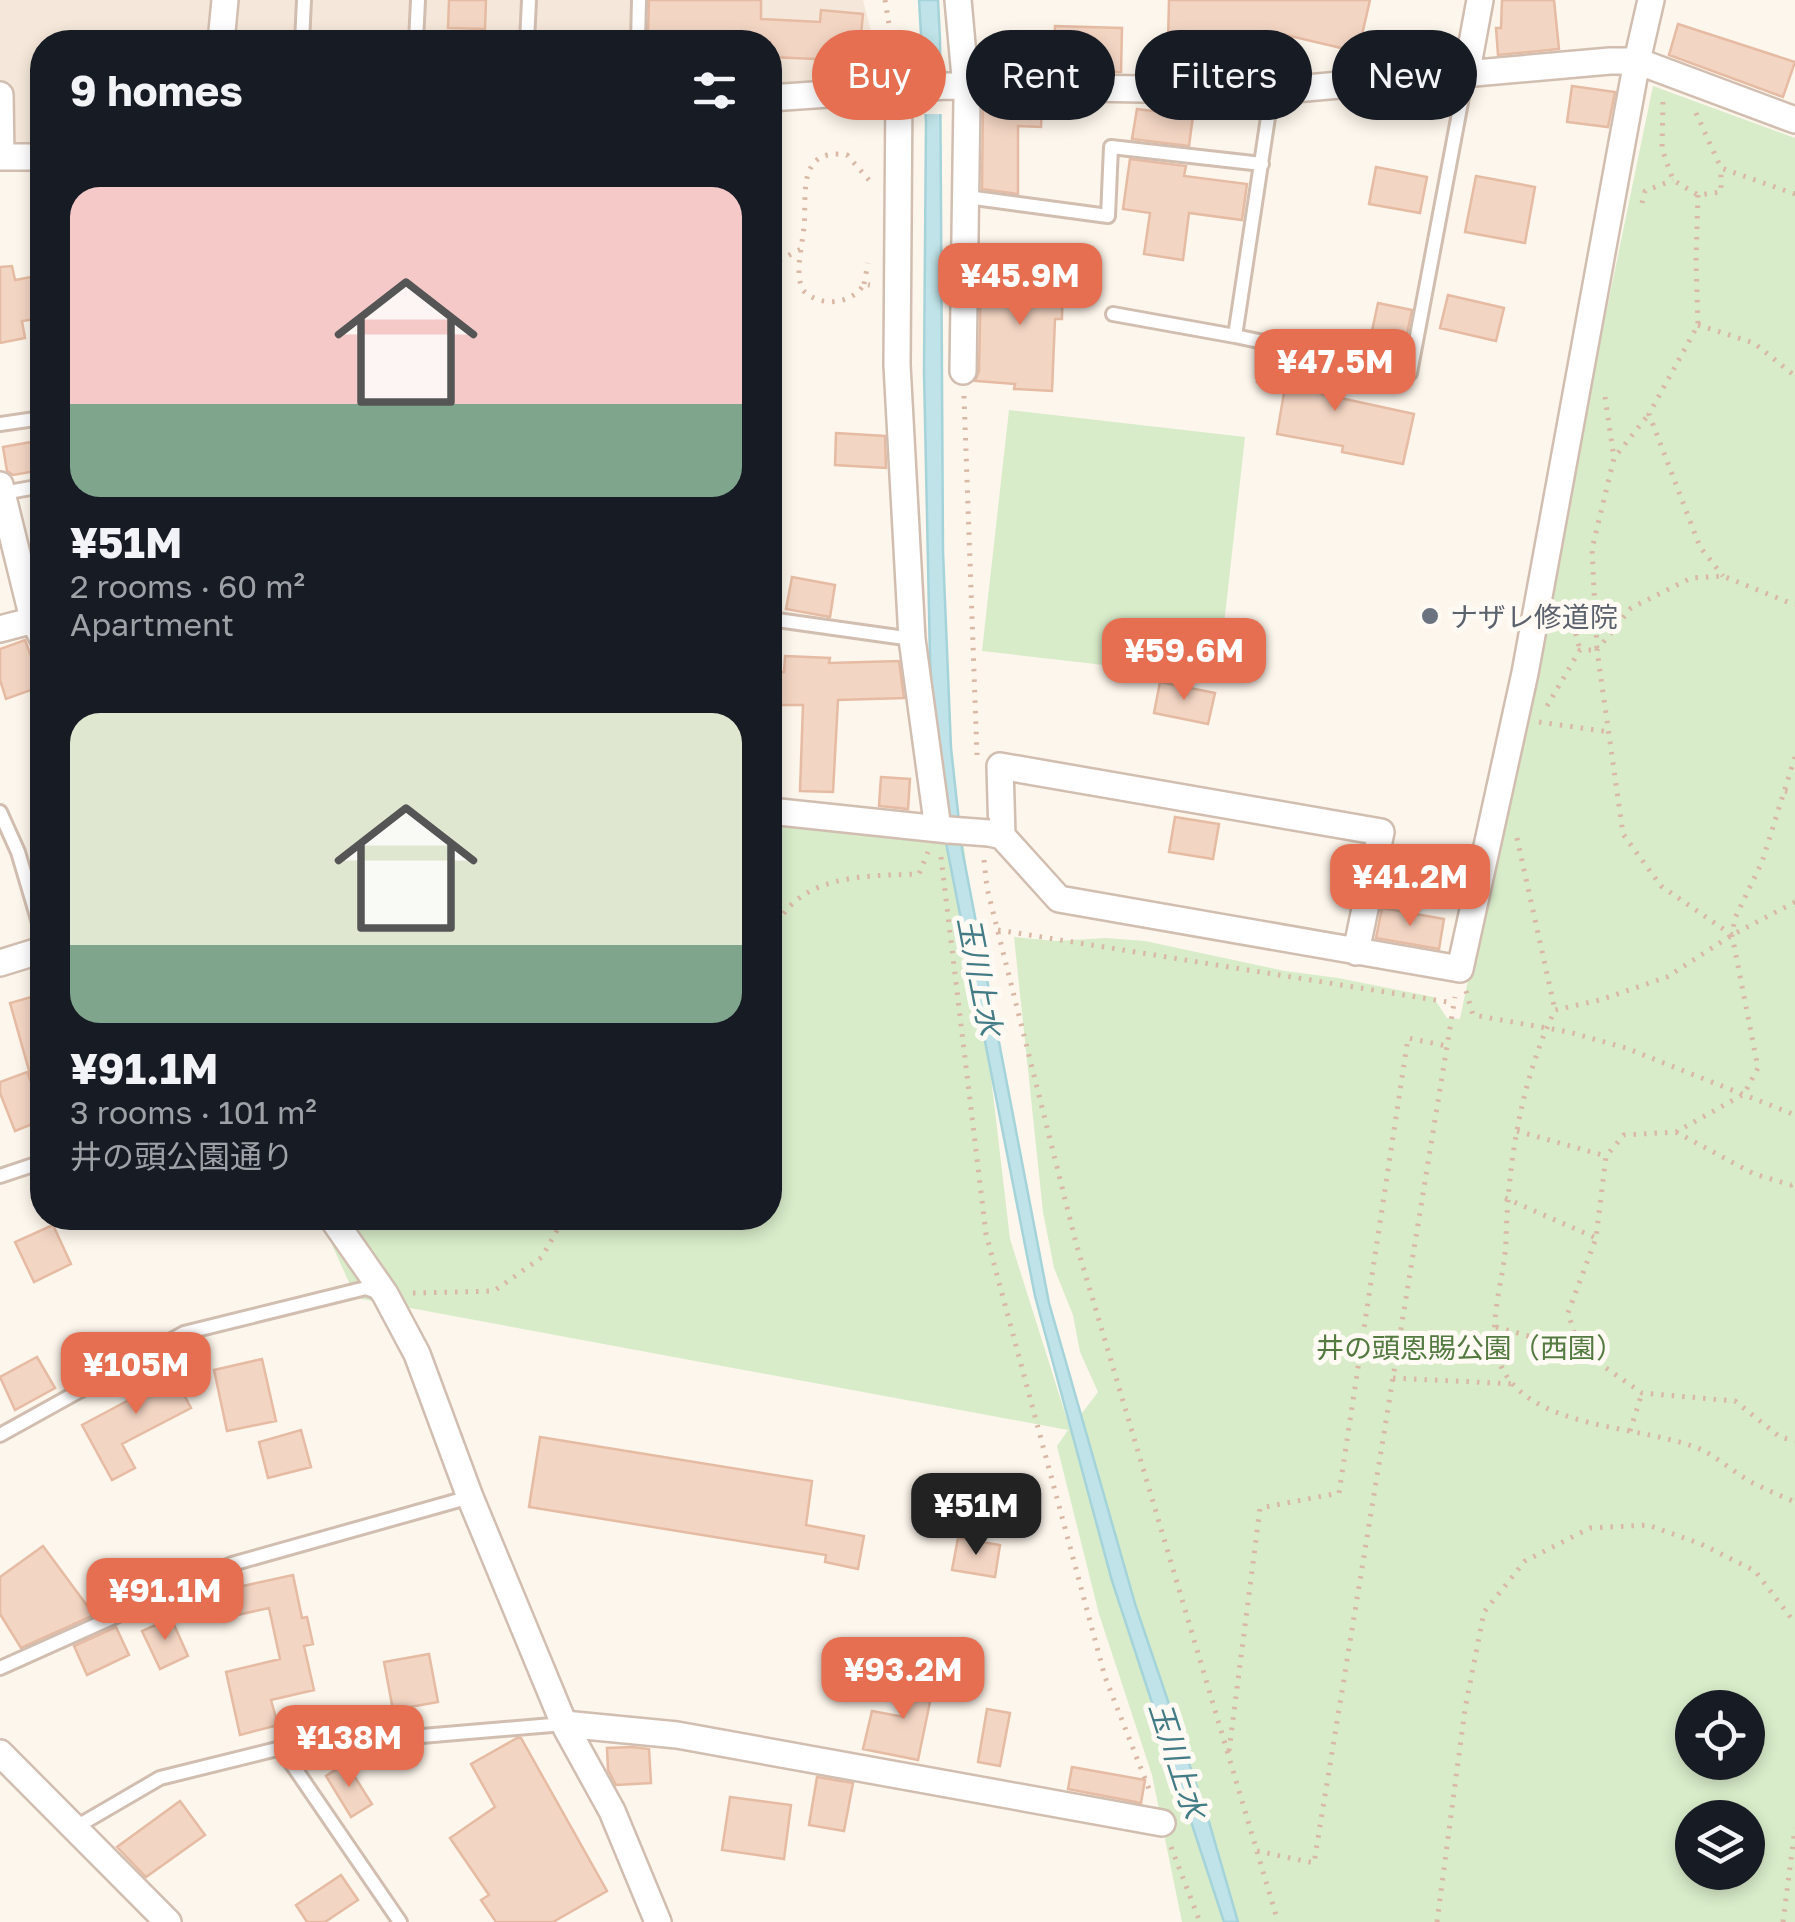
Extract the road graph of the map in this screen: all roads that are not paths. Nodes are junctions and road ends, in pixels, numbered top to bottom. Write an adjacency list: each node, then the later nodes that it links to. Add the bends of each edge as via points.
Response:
1 (223, 0): 9 (street)
2 (304, 0): 10 (lane)
3 (418, 0): 11 (lane)
4 (529, 0): 12 (lane)
5 (639, 0): 13 (lane)
6 (958, 0): 18 (street)
7 (1480, 0): 14 (street)
8 (1651, 0): 15 (street)
9 (222, 30)
10 (303, 30)
11 (417, 30)
12 (528, 30)
13 (638, 30)
14 (1474, 30)
15 (1637, 61): 16 (street); 26 (street); 48 (street, via 1526,673 1460,969)
16 (1477, 75)
17 (946, 86): 18 (street)
18 (956, 86): 19 (street); 30 (street)
19 (1135, 89)
20 (812, 95): 22 (street)
21 (0, 96): 27 (street)
22 (782, 97)
23 (906, 120): 42 (street, via 897,365)
24 (1268, 120): 29 (lane)
25 (1458, 120): 32 (lane, via 1410,374)
26 (1795, 120)
27 (0, 157): 28 (street)
28 (30, 157)
29 (1262, 164): 30 (lane, via 1111,147 1108,216); 32 (lane)
30 (967, 197): 33 (street)
31 (1113, 314): 32 (lane)
32 (1235, 336)
33 (963, 371)
34 (30, 420): 35 (lane)
35 (0, 424)
36 (30, 487): 37 (lane)
37 (1, 489): 38 (street)
38 (30, 593)
39 (782, 621): 42 (lane)
40 (30, 626): 41 (street)
41 (0, 629)
42 (912, 639): 45 (street)
43 (0, 812): 47 (lane)
44 (782, 812): 45 (street)
45 (944, 830): 46 (street, bridge)
46 (992, 839): 48 (street, via 1059,900); 48 (street, via 1000,766 1381,832)
47 (30, 892)
48 (1356, 952)
49 (30, 954): 50 (street)
50 (0, 963)
51 (30, 1166): 52 (lane)
52 (0, 1176)
53 (340, 1230): 54 (street)
54 (385, 1294): 55 (lane, via 366,1288 184,1333); 56 (street, via 417,1354)
55 (0, 1435)
56 (470, 1497): 57 (lane, via 232,1564); 58 (street)
57 (0, 1668)
58 (564, 1724): 59 (lane); 61 (street, via 676,1735); 65 (street, via 612,1811)
59 (281, 1748): 62 (lane, via 160,1778); 64 (lane)
60 (0, 1753): 62 (street)
61 (1162, 1823)
62 (76, 1827): 63 (street)
63 (168, 1922)
64 (400, 1922)
65 (658, 1922)

